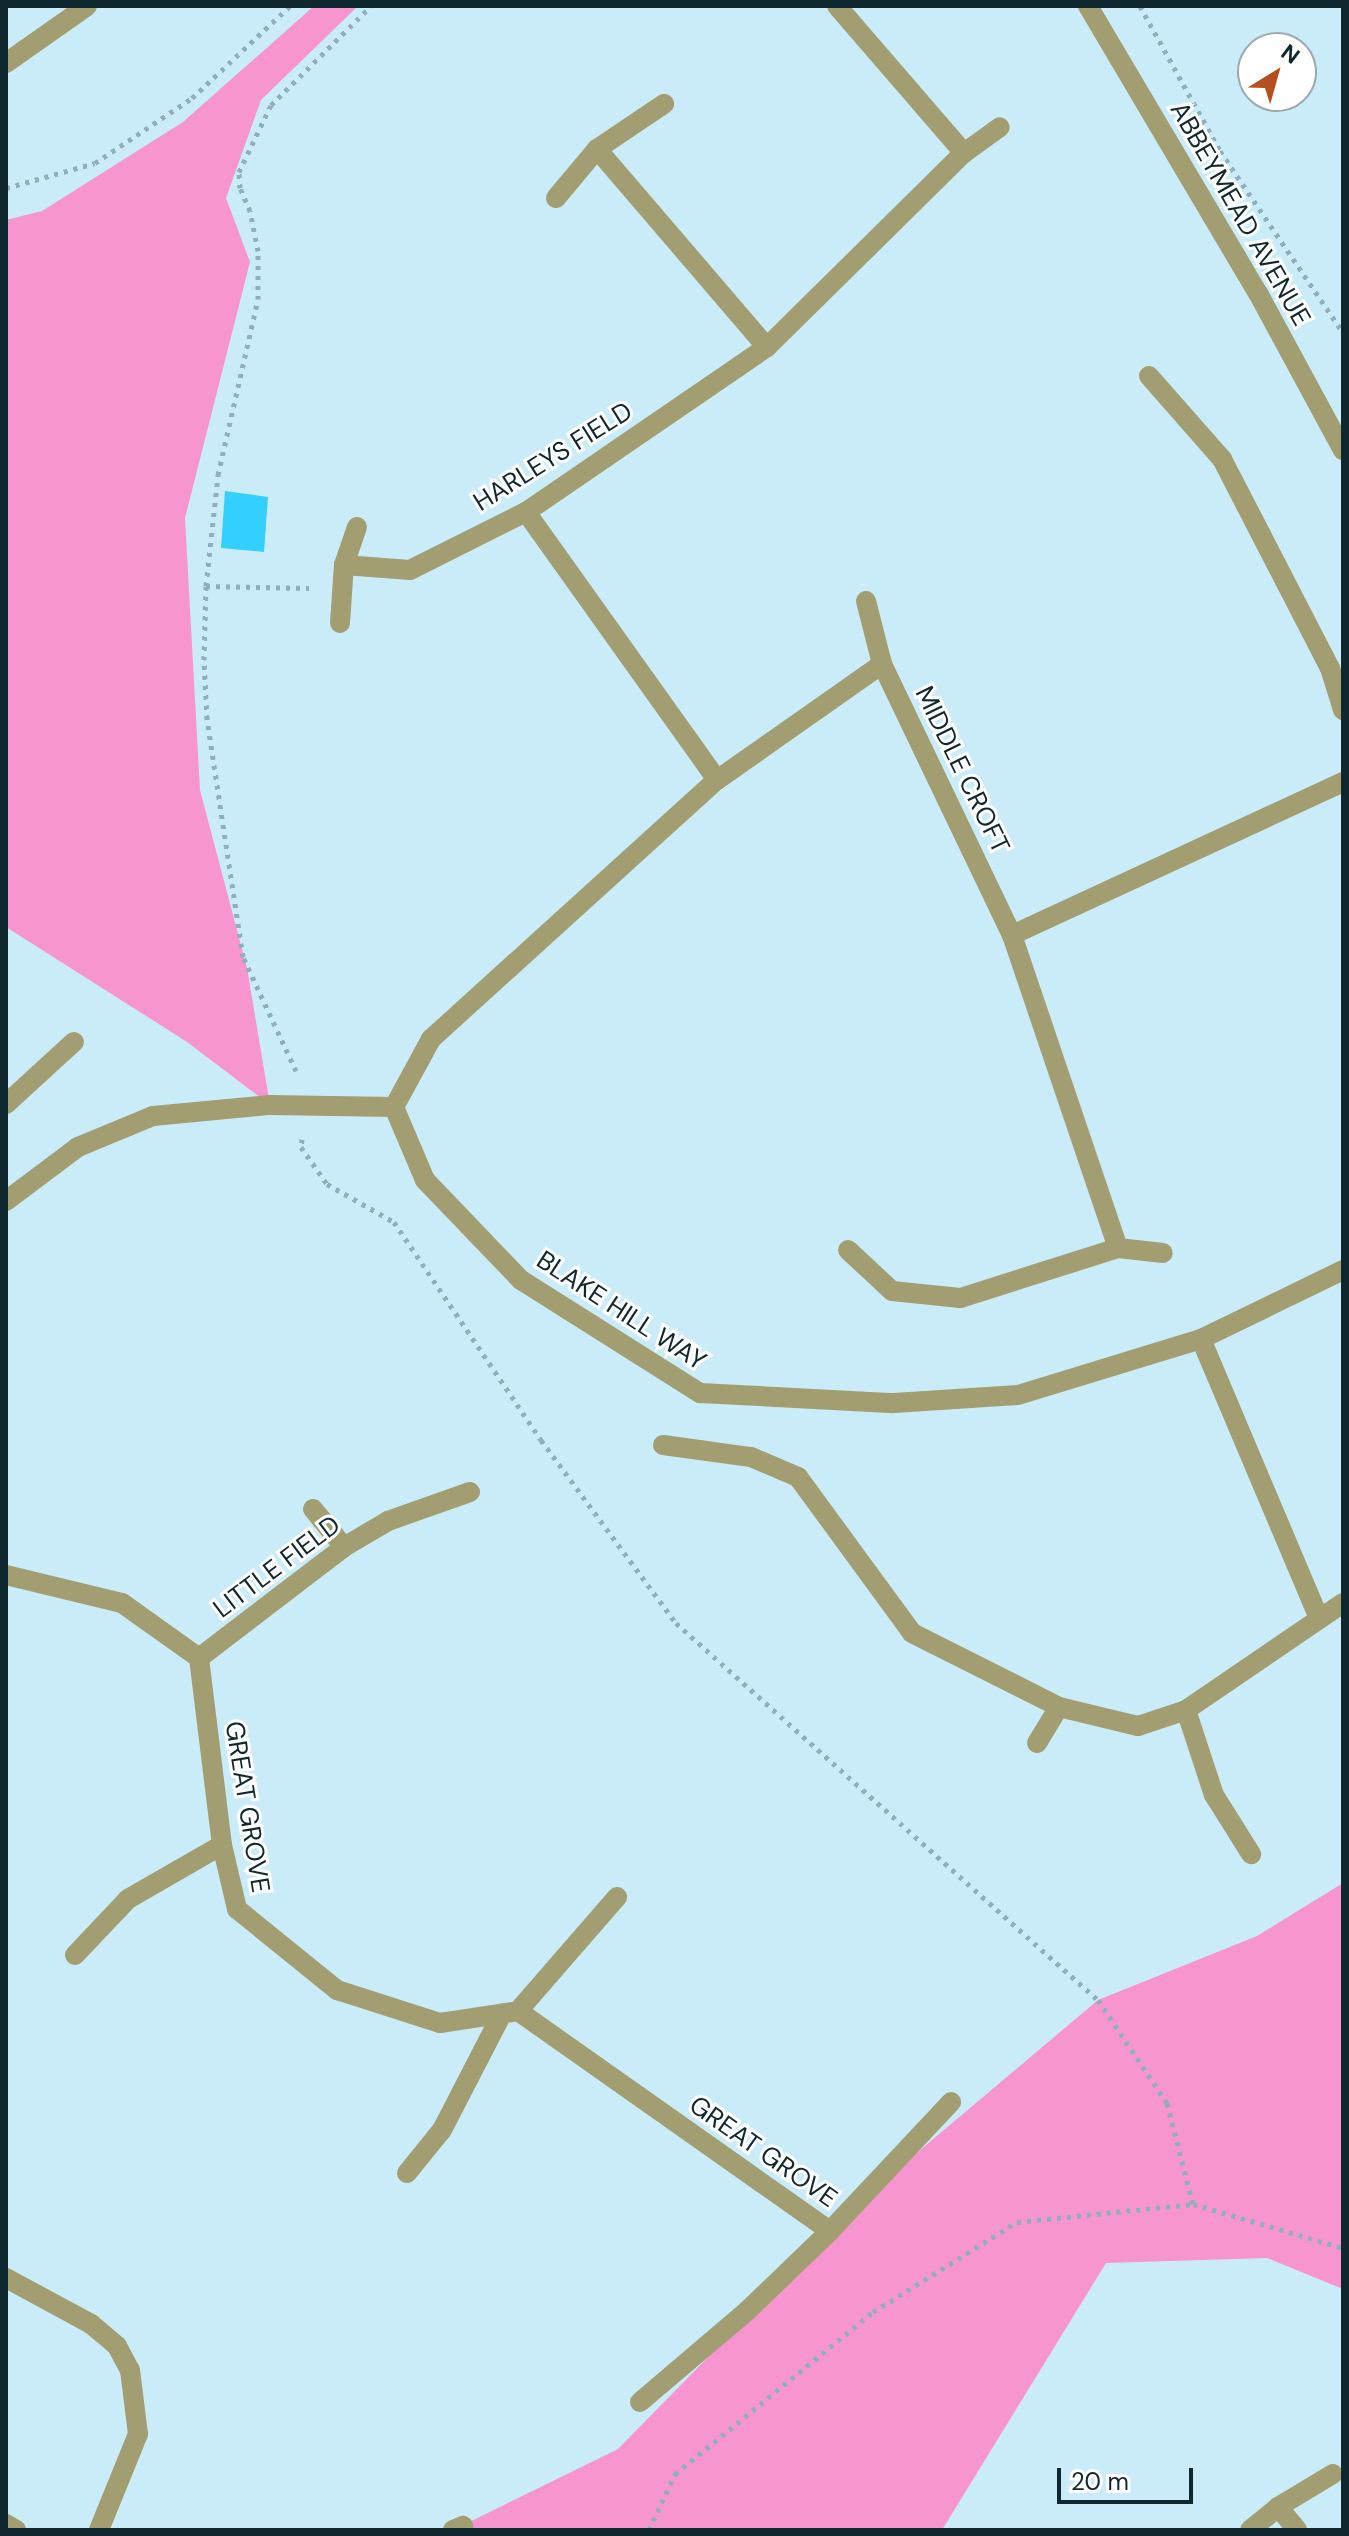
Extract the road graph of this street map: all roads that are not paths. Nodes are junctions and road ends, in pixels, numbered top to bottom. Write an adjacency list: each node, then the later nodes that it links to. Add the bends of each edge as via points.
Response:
1 (87, 6): 4 (street)
2 (837, 6): 8 (street)
3 (1088, 6): 12 (street, ABBEYMEAD AVENUE, via 1258,293)
4 (6, 63)
5 (664, 104): 7 (street)
6 (1000, 127): 8 (street, HARLEYS FIELD)
7 (597, 149): 9 (street); 10 (street)
8 (964, 153): 10 (street, HARLEYS FIELD)
9 (556, 198)
10 (767, 347): 13 (street, HARLEYS FIELD)
11 (1149, 376): 19 (street, via 1222,459 1330,668)
12 (1343, 450)
13 (526, 512): 15 (street, HARLEYS FIELD, via 410,570); 20 (street)
14 (357, 527): 15 (street)
15 (344, 565): 17 (street)
16 (866, 601): 18 (street, MIDDLE CROFT)
17 (340, 623)
18 (882, 664): 20 (street); 22 (street, MIDDLE CROFT)
19 (1343, 710)
20 (717, 780): 25 (street, via 431,1039)
21 (1343, 782): 22 (street)
22 (1012, 935): 27 (street, MIDDLE CROFT)
23 (74, 1042): 24 (street)
24 (6, 1104)
25 (394, 1107): 26 (street, via 307,1105 153,1116 78,1147); 31 (street, BLAKE HILL WAY, via 425,1180 521,1280 700,1393 894,1403 1018,1395)
26 (6, 1201)
27 (1118, 1248): 28 (street, via 960,1298 892,1291); 29 (street)
28 (848, 1250)
29 (1163, 1253)
30 (1343, 1270): 31 (street, BLAKE HILL WAY)
31 (1201, 1339): 38 (street)
32 (663, 1445): 40 (street, via 751,1457 798,1477 912,1633)
33 (470, 1492): 35 (street, LITTLE FIELD, via 388,1521)
34 (313, 1509): 35 (street)
35 (344, 1547): 39 (street, LITTLE FIELD)
36 (6, 1575): 39 (street, via 122,1603)
37 (1343, 1603): 38 (street)
38 (1319, 1618): 41 (street)
39 (199, 1658): 43 (street, GREAT GROVE)
40 (1059, 1707): 41 (street, via 1138,1726); 42 (street)
41 (1186, 1710): 44 (street, via 1214,1795)
42 (1037, 1743)
43 (222, 1845): 46 (street, via 128,1899); 47 (street, GREAT GROVE, via 237,1909 337,1990 440,2023)
44 (1251, 1854)
45 (617, 1897): 47 (street)
46 (75, 1955)
47 (510, 2012): 49 (street, via 442,2130); 50 (street, GREAT GROVE)
48 (951, 2102): 50 (street, GREAT GROVE)
49 (407, 2173)
50 (830, 2231): 52 (street)
51 (6, 2278): 57 (street, via 91,2324 117,2346 130,2370 138,2434)
52 (640, 2402)
53 (1333, 2474): 54 (street)
54 (1278, 2507): 58 (street); 59 (street)
55 (6, 2524): 56 (street)
56 (16, 2530)
57 (99, 2530)
58 (1250, 2530)
59 (1297, 2530)

